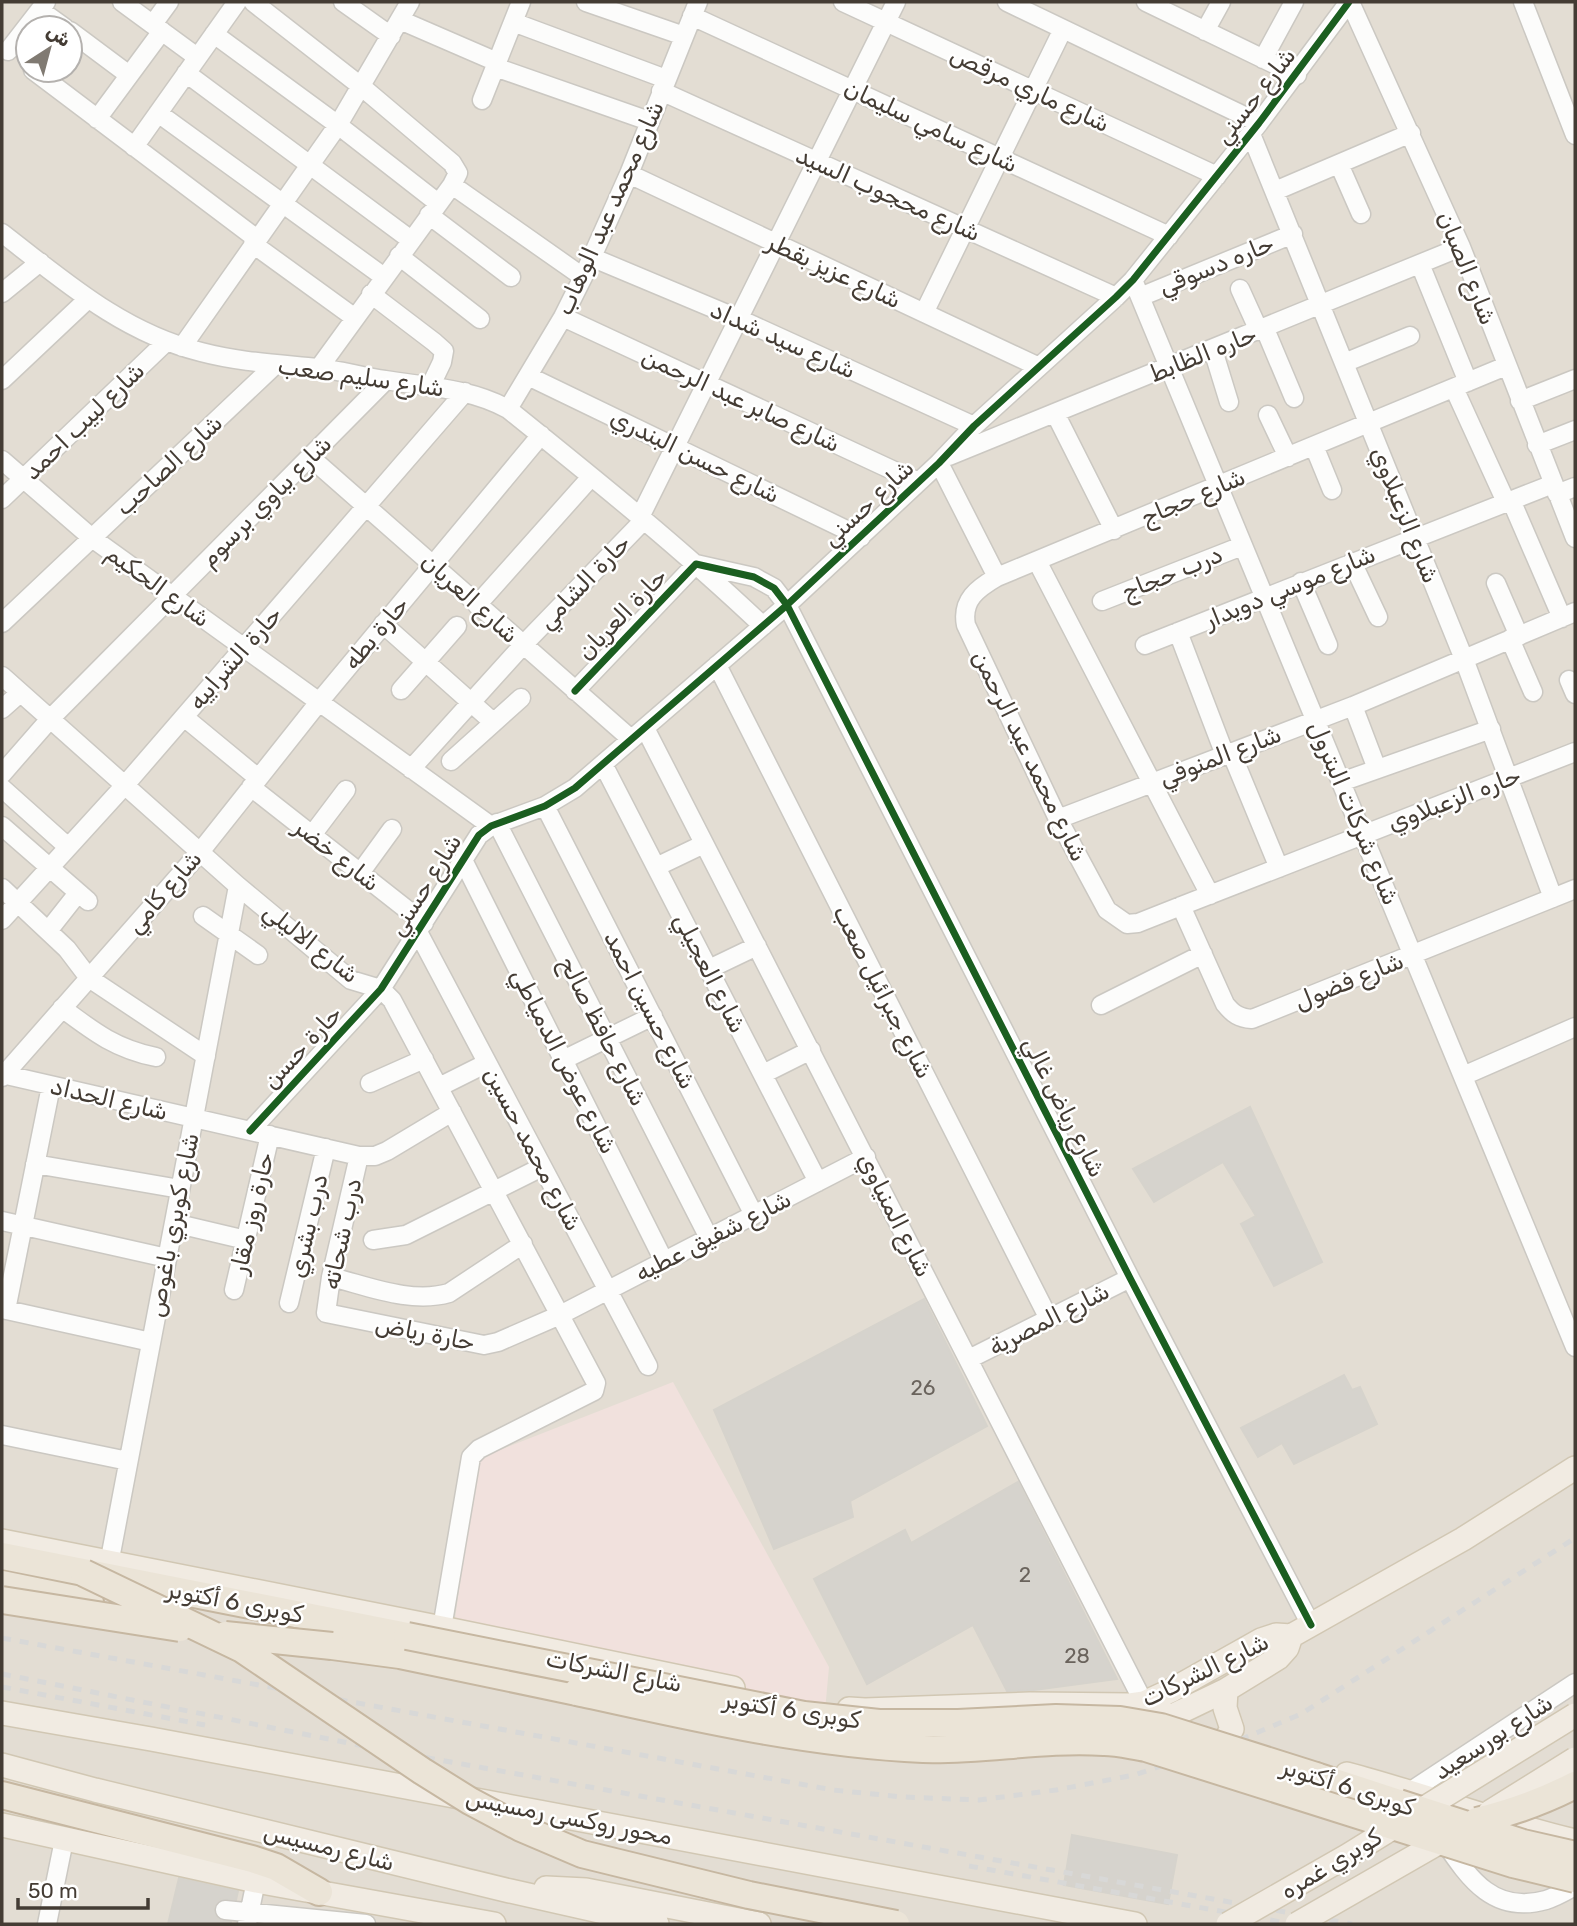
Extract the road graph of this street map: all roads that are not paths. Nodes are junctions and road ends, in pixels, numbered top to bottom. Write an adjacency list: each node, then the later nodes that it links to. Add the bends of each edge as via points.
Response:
1 (122, 2): 21 (street)
2 (169, 2): 21 (street)
3 (237, 2): 25 (street)
4 (253, 2): 37 (street)
5 (343, 2): 22 (street)
6 (410, 2): 22 (street, شارع لبيب احمد)
7 (521, 2): 19 (street)
8 (586, 2): 26 (street)
9 (843, 2): 20 (street, شارع ماري مرقص)
10 (896, 2): 20 (street, حارة الشامي)
11 (1007, 2): 23 (street)
12 (1146, 2): 24 (street)
13 (1221, 2): 24 (street)
14 (1294, 2): 30 (street)
15 (1350, 2): 34 (street, شارع حسني); 46 (street, شارع الصبان)
16 (1523, 2): 47 (street)
17 (43, 6): 28 (street)
18 (695, 9): 26 (street, شارع محمد عبد الوهاب); 38 (street, شارع سامي سليمان)
19 (513, 22): 31 (street); 36 (street, شارع محجوب السيد)
20 (886, 22): 38 (street, حارة الشامي); 39 (street, شارع ماري مرقص)
21 (157, 28): 29 (street); 33 (street)
22 (395, 28): 31 (street); 37 (street, شارع لبيب احمد)
23 (1063, 29): 39 (street); 45 (street)
24 (1205, 31): 30 (street)
25 (214, 34): 29 (street); 44 (street)
26 (684, 36): 36 (street, شارع محمد عبد الوهاب)
27 (84, 42): 33 (street)
28 (5, 49)
29 (197, 57): 32 (street)
30 (1263, 59): 34 (street)
31 (496, 64): 40 (street); 43 (street)
32 (186, 73): 41 (street); 52 (street)
33 (129, 75): 42 (street)
34 (1297, 75): 45 (street, شارع حسني)
35 (51, 84): 42 (street)
36 (664, 85): 43 (street, شارع محمد عبد الوهاب); 50 (street, شارع محجوب السيد)
37 (362, 87): 44 (street, شارع لبيب احمد); 55 (street, via 456,167)
38 (852, 90): 49 (street, شارع سامي سليمان); 50 (street, حارة الشامي)
39 (1033, 90): 49 (street); 54 (street, شارع ماري مرقص)
40 (482, 100)
41 (158, 113): 48 (street); 57 (street)
42 (97, 120): 48 (street)
43 (649, 121): 53 (street, شارع محمد عبد الوهاب)
44 (338, 125): 52 (street, شارع لبيب احمد); 58 (street)
45 (1255, 129): 54 (street, شارع حسني); 56 (street, شارع الزعبلاوي)
46 (1411, 133): 51 (street); 67 (street, شارع الصبان)
47 (1575, 135)
48 (134, 147): 65 (street)
49 (1000, 158): 60 (street); 63 (street, شارع سامي سليمان)
50 (817, 162): 60 (street, شارع محجوب السيد); 66 (street, حارة الشامي)
51 (1339, 164): 56 (street); 59 (street)
52 (309, 166): 57 (street, شارع لبيب احمد); 64 (street)
53 (629, 174): 66 (street, شارع عزيز بقطر); 69 (street, شارع محمد عبد الوهاب)
54 (1217, 176): 63 (street, شارع حسني)
55 (452, 185): 58 (street); 72 (street)
56 (1275, 191): 62 (street, شارع الزعبلاوي)
57 (283, 203): 65 (street, شارع لبيب احمد); 73 (street)
58 (433, 209): 64 (street); 74 (street)
59 (1361, 214)
60 (965, 229): 79 (street, شارع محجوب السيد); 82 (street)
61 (2, 233): 70 (street, شارع سليم صعب)
62 (1293, 234): 75 (street, حاره دسوقي); 81 (street, شارع الزعبلاوي)
63 (1169, 236): 75 (street, شارع حسني)
64 (411, 240): 68 (street)
65 (255, 242): 84 (street); 89 (street, شارع لبيب احمد)
66 (776, 244): 82 (street, شارع عزيز بقطر); 86 (street, حارة الشامي)
67 (1461, 247): 71 (street, حاره الظابط); 93 (street, شارع الصبان)
68 (399, 257): 73 (street); 85 (street)
69 (591, 257): 72 (street, شارع محمد عبد الوهاب); 86 (street, شارع سيد شداد)
70 (40, 262): 77 (street); 80 (street, شارع سليم صعب)
71 (1420, 264): 81 (street, حاره الظابط); 103 (street)
72 (583, 276): 83 (street, شارع محمد عبد الوهاب)
73 (384, 277): 78 (street)
74 (512, 277)
75 (1136, 288): 79 (street, شارع حسني); 96 (street, شارع شركات البترول)
76 (1240, 289): 87 (street)
77 (2, 293)
78 (371, 294): 84 (street); 102 (street, via 444,351)
79 (1116, 297): 95 (street, شارع حسني)
80 (88, 299): 89 (street, شارع سليم صعب, via 133,328); 99 (street)
81 (1322, 306): 87 (street, حاره الظابط); 91 (street, شارع الزعبلاوي)
82 (924, 313): 95 (street, شارع عزيز بقطر)
83 (563, 317): 97 (street, شارع محمد عبد الوهاب); 101 (street, شارع صابر عبد الرحمن)
84 (355, 318): 94 (street)
85 (480, 319)
86 (739, 319): 101 (street, حارة الشامي); 112 (street, شارع سيد شداد)
87 (1262, 330): 90 (street, حاره الظابط); 105 (street)
88 (1409, 336): 91 (street)
89 (174, 344): 92 (street, شارع سليم صعب); 123 (street, شارع لبيب احمد)
90 (1213, 350): 96 (street, حاره الظابط); 107 (street)
91 (1344, 363): 111 (street, شارع الزعبلاوي)
92 (275, 365): 94 (street, شارع سليم صعب); 135 (street, شارع الصاحب)
93 (1506, 366): 103 (street, شارع حجاج); 106 (street, شارع الصبان)
94 (319, 368): 100 (street, شارع سليم صعب)
95 (1039, 368): 112 (street, شارع حسني)
96 (1169, 368): 109 (street, حاره الظابط); 125 (street, شارع شركات البترول)
97 (528, 376): 108 (street, شارع محمد عبد الوهاب); 117 (street, شارع حسن البندري)
98 (1575, 379): 106 (street)
99 (2, 380)
100 (386, 380): 102 (street, شارع سليم صعب); 118 (street, شارع بباوي برسوم)
101 (706, 384): 117 (street, حارة الشامي); 124 (street, شارع صابر عبد الرحمن)
102 (431, 385): 104 (street, شارع سليم صعب)
103 (1461, 385): 111 (street, شارع حجاج); 130 (street)
104 (465, 392): 108 (street, شارع سليم صعب); 131 (street, حارة الشرابيه)
105 (1294, 398)
106 (1520, 401): 115 (street, شارع الصبان)
107 (1229, 402)
108 (508, 409): 114 (street, شارع سليم صعب)
109 (1055, 413): 121 (street, حاره الظابط); 133 (street)
110 (1268, 415): 119 (street)
111 (1368, 424): 116 (street, شارع حجاج); 136 (street, شارع الزعبلاوي)
112 (974, 426): 121 (street, شارع حسني)
113 (1575, 430): 115 (street)
114 (541, 435): 122 (street, شارع سليم صعب); 141 (street, حارة بطه)
115 (1537, 445): 127 (street, شارع الصبان)
116 (1314, 446): 119 (street, شارع حجاج); 128 (street)
117 (675, 447): 132 (street, حارة الشامي); 134 (street, شارع حسن البندري)
118 (310, 457): 131 (street, شارع العريان); 146 (street, شارع بباوي برسوم)
119 (1288, 457): 125 (street, شارع حجاج)
120 (2, 460): 123 (street, شارع الحكيم)
121 (942, 461): 124 (street, شارع حسني); 143 (street)
122 (591, 477): 132 (street, شارع سليم صعب); 149 (street)
123 (23, 479): 129 (street, شارع لبيب احمد); 135 (street, شارع الحكيم)
124 (918, 482): 134 (street, شارع حسني)
125 (1217, 486): 133 (street, شارع حجاج); 138 (street, شارع شركات البترول)
126 (1575, 487): 127 (street, شارع موسي دويدار)
127 (1555, 489): 130 (street, شارع موسي دويدار); 137 (street, شارع الصبان)
128 (1332, 491)
129 (2, 499)
130 (1508, 501): 136 (street, شارع موسي دويدار); 151 (street)
131 (367, 507): 141 (street, شارع العريان); 162 (street, حارة الشرابيه)
132 (642, 518): 142 (street, شارع سليم صعب); 159 (street, حارة الشامي)
133 (1114, 530): 139 (street, شارع حجاج)
134 (861, 537): 150 (street, شارع حسني)
135 (92, 538): 146 (street, شارع الحكيم); 153 (street, شارع الصاحب)
136 (1415, 538): 140 (street, شارع موسي دويدار); 163 (street, شارع الزعبلاوي)
137 (1575, 538)
138 (1242, 546): 147 (street, شارع شركات البترول); 148 (street, درب حجاج)
139 (1037, 561): 143 (street, شارع حجاج); 190 (street)
140 (1352, 562): 144 (street, شارع موسي دويدار); 152 (street)
141 (432, 564): 149 (street, شارع العريان); 154 (street, حارة بطه)
142 (696, 564): 150 (street, شارع سليم صعب, via 754,578 774,588); 156 (street, شارع سليم صعب); 168 (street, حارة العريان)
143 (997, 577): 197 (street, شارع محمد عبد الرحمن, via 969,599 966,625)
144 (1301, 582): 147 (street, شارع موسي دويدار); 161 (street)
145 (1496, 583): 158 (street)
146 (172, 596): 162 (street, شارع الحكيم); 177 (street, شارع بباوي برسوم)
147 (1264, 597): 157 (street, شارع موسي دويدار); 178 (street, شارع شركات البترول)
148 (1101, 601)
149 (477, 605): 159 (street, شارع العريان)
150 (787, 605): 156 (street, شارع حسني); 271 (street, شارع رياض غالي)
151 (1569, 615): 158 (street, شارع المنوفي)
152 (1378, 617)
153 (2, 623)
154 (383, 624): 164 (street); 172 (street, حارة بطه)
155 (457, 626): 164 (street)
156 (763, 626): 165 (street, شارع حسني)
157 (1178, 632): 160 (street, شارع موسي دويدار); 183 (street)
158 (1515, 638): 163 (street, شارع المنوفي); 170 (street)
159 (523, 645): 168 (street, شارع العريان); 173 (street, حارة الشامي)
160 (1145, 645)
161 (1328, 645)
162 (244, 648): 172 (street, شارع الحكيم); 176 (street, حارة الشرابيه)
163 (1464, 659): 174 (street, شارع المنوفي); 180 (street, شارع الزعبلاوي)
164 (426, 662): 167 (street); 173 (street)
165 (718, 665): 181 (street, شارع حسني); 278 (street, شارع جبرائيل صعب)
166 (2, 676): 169 (street, شارع الاليلي)
167 (401, 690)
168 (575, 691): 181 (street, شارع العريان)
169 (20, 692): 175 (street); 177 (street, شارع الاليلي)
170 (1533, 692)
171 (521, 698): 179 (street)
172 (319, 702): 186 (street, شارع الحكيم); 192 (street, شارع كامي)
173 (471, 703): 179 (street); 186 (street, حارة الشامي)
174 (1353, 706): 178 (street, شارع المنوفي); 187 (street)
175 (2, 709)
176 (184, 717): 192 (street, شارع خضر); 193 (street, حارة الشرابيه)
177 (50, 719): 188 (street, شارع بباوي برسوم); 193 (street, شارع الاليلي)
178 (1315, 720): 183 (street, شارع المنوفي); 191 (street, شارع شركات البترول)
179 (493, 722): 184 (street)
180 (1490, 729): 187 (street); 189 (street, شارع الزعبلاوي)
181 (638, 734): 185 (street, شارع حسني); 203 (street, شارع المنياوي)
182 (1575, 752): 189 (street, حاره الزعبلاوي)
183 (1228, 753): 190 (street, شارع المنوفي); 209 (street)
184 (451, 761)
185 (603, 764): 196 (street, شارع حسني); 207 (street, شارع العجيلي)
186 (411, 769): 198 (street, شارع الحكيم)
187 (1377, 769): 191 (street)
188 (2, 774)
189 (1509, 778): 202 (street, حاره الزعبلاوي); 215 (street, شارع الزعبلاوي)
190 (1152, 782): 197 (street, شارع المنوفي); 214 (street)
191 (1341, 782): 202 (street, شارع شركات البترول)
192 (255, 783): 201 (street, شارع خضر); 205 (street, شارع كامي)
193 (125, 785): 204 (street, حارة الشرابيه); 205 (street, شارع الاليلي)
194 (2, 788): 204 (street)
195 (346, 790): 201 (street)
196 (545, 806): 198 (street, شارع حسني); 233 (street, شارع حسين احمد)
197 (1058, 818): 220 (street, شارع محمد عبد الرحمن, via 1107,910 1127,924)
198 (494, 825): 206 (street, شارع حسني, via 479,835); 235 (street, شارع حافظ صالح)
199 (2, 826): 208 (street)
200 (392, 829): 210 (street)
201 (312, 835): 210 (street, شارع خضر)
202 (1363, 835): 209 (street, حاره الزعبلاوي); 227 (street, شارع شركات البترول)
203 (704, 844): 207 (street); 224 (street, شارع المنياوي)
204 (68, 847): 208 (street, حارة الشرابيه)
205 (200, 852): 211 (street, شارع الاليلي); 229 (street, شارع كامي)
206 (463, 860): 221 (street, شارع حسني); 240 (street, شارع عوض الدمياطي)
207 (656, 867): 228 (street, شارع العجيلي)
208 (49, 868): 216 (street, حارة الشرابيه); 222 (street, via 83,897)
209 (1279, 868): 214 (street, حاره الزعبلاوي)
210 (360, 873): 221 (street, شارع خضر)
211 (238, 886): 223 (street, شارع كوبري باغوص); 230 (street, شارع الاليلي, via 351,980)
212 (2, 888): 216 (street)
213 (1575, 889): 215 (street, شارع فضول)
214 (1210, 895): 217 (street, حاره الزعبلاوي)
215 (1553, 898): 227 (street, شارع فضول)
216 (18, 903): 219 (street, حارة الشرابيه); 222 (street)
217 (1181, 906): 220 (street, حاره الزعبلاوي); 225 (street, شارع فضول)
218 (203, 916): 223 (street)
219 (2, 920)
220 (1138, 923)
221 (421, 928): 230 (street, شارع حسني); 241 (street, شارع محمد حسين)
222 (48, 931): 229 (street)
223 (229, 934): 226 (street); 237 (street, شارع كوبري باغوص)
224 (757, 946): 228 (street); 236 (street, شارع المنياوي)
225 (1203, 954): 227 (street, شارع فضول, via 1232,1013 1252,1019); 231 (street)
226 (258, 955)
227 (1413, 956): 244 (street, شارع شركات البترول)
228 (709, 969): 242 (street, شارع العجيلي)
229 (89, 978): 232 (street, شارع كامي); 237 (street)
230 (381, 989): 239 (street, شارع الاليلي, via 392,1000); 250 (street, حارة حسن)
231 (1101, 1005)
232 (62, 1008): 238 (street, via 120,1048); 243 (street, شارع كامي)
233 (653, 1016): 235 (street); 260 (street, شارع حسين احمد)
234 (1575, 1027): 244 (street)
235 (607, 1039): 240 (street); 264 (street, شارع حافظ صالح)
236 (811, 1050): 242 (street); 254 (street, شارع المنياوي)
237 (206, 1056): 249 (street, شارع كوبري باغوص)
238 (156, 1057)
239 (424, 1059): 245 (street); 247 (street, شارع الاليلي)
240 (563, 1060): 269 (street, شارع عوض الدمياطي)
241 (487, 1063): 247 (street); 256 (street, شارع محمد حسين)
242 (763, 1074): 257 (street, شارع العجيلي)
243 (2, 1075): 246 (street, شارع الحداد)
244 (1463, 1076): 280 (street, شارع شركات البترول)
245 (370, 1083)
246 (51, 1086): 249 (street, شارع الحداد); 255 (street)
247 (439, 1087): 248 (street, شارع الاليلي)
248 (452, 1112): 253 (street, شارع الحداد, via 387,1151); 259 (street, شارع الاليلي)
249 (194, 1118): 250 (street, شارع الحداد); 258 (street, شارع كوبري باغوص)
250 (250, 1131): 251 (street, شارع الحداد)
251 (270, 1135): 252 (street, شارع الحداد); 265 (street, حارة روز مقار)
252 (326, 1148): 253 (street, شارع الحداد); 274 (street, درب بشري)
253 (359, 1156): 270 (street, درب شحاته)
254 (866, 1157): 257 (street, شارع شفيق عطيه); 281 (street, شارع المنياوي)
255 (35, 1164): 258 (street); 263 (street)
256 (542, 1167): 259 (street); 273 (street, شارع محمد حسين)
257 (818, 1182): 260 (street, شارع شفيق عطيه)
258 (180, 1189): 262 (street, شارع كوبري باغوص)
259 (494, 1191): 266 (street, via 406,1235); 267 (street, شارع الاليلي)
260 (754, 1215): 264 (street, شارع شفيق عطيه)
261 (2, 1221): 263 (street)
262 (174, 1223): 265 (street); 268 (street, شارع كوبري باغوص)
263 (23, 1226): 268 (street); 275 (street)
264 (709, 1238): 269 (street, شارع شفيق عطيه)
265 (246, 1240): 272 (street, حارة روز مقار)
266 (373, 1240)
267 (523, 1244): 270 (street, via 436,1297 399,1294); 277 (street, شارع الاليلي)
268 (167, 1258): 279 (street, شارع كوبري باغوص)
269 (664, 1261): 273 (street, شارع شفيق عطيه)
270 (331, 1277): 276 (street, درب شحاته)
271 (1130, 1278): 278 (street, شارع المصرية); 293 (street, شارع رياض غالي)
272 (234, 1290)
273 (608, 1290): 277 (street, شارع شفيق عطيه); 282 (street, شارع محمد حسين)
274 (289, 1303)
275 (4, 1309): 279 (street)
276 (326, 1313): 277 (street, حارة رياض, via 484,1345)
277 (560, 1315): 292 (street, شارع الاليلي, via 596,1382 594,1391 471,1457)
278 (1049, 1319): 281 (street, شارع المصرية)
279 (151, 1342): 284 (street, شارع كوبري باغوص)
280 (1575, 1346)
281 (969, 1359): 297 (street, شارع المنياوي)
282 (648, 1366)
283 (2, 1434): 284 (street)
284 (128, 1461): 289 (street, شارع كوبري باغوص)
285 (1575, 1468): 293 (main road, شارع الشركات, via 1463,1539)
286 (2, 1541): 289 (main road, شارع الشركات)
287 (2, 1547): 298 (main road, شارع الشركات, via 785,1705 875,1717)
288 (2, 1556): 289 (highway, كوبرى 6 أكتوبر)
289 (97, 1568): 292 (main road, شارع الشركات); 294 (highway, bridge); 312 (highway, كوبرى 6 أكتوبر, bridge, via 804,1715 879,1723 1083,1718 1161,1727 1523,1843)
290 (2, 1584): 294 (highway, bridge, via 136,1611)
291 (2, 1600): 313 (highway, كوبرى 6 أكتوبر, bridge, via 230,1636 400,1655 669,1713 813,1738 924,1749 1105,1742 1146,1748 1513,1864)
292 (442, 1628): 298 (main road, شارع الشركات, via 827,1707)
293 (1301, 1631): 296 (main road, شارع الشركات, via 1278,1658); 297 (main road, شارع الشركات, via 1261,1640)
294 (242, 1649): 325 (highway, bridge, via 422,1771 533,1834 582,1854 749,1895)
295 (1575, 1683): 306 (street, شارع بورسعيد)
296 (1226, 1690): 299 (main road, شارع الشركات); 302 (main road, via 1225,1708 1232,1729)
297 (1143, 1703): 298 (main road, شارع الشركات)
298 (1068, 1707): 299 (main road, شارع الشركات, via 1150,1718)
299 (1192, 1708): 302 (main road, via 1211,1735)
300 (2, 1713): 326 (main road, محور روكسى رمسيس)
301 (1575, 1715): 327 (main road, كوبري غمره, bridge)
302 (1227, 1737): 306 (main road)
303 (1575, 1759): 308 (main road, كوبري غمره, bridge)
304 (2, 1765): 317 (main road, شارع رمسيس)
305 (1575, 1785): 308 (highway, bridge, via 1516,1812)
306 (1411, 1791): 311 (main road); 315 (street, via 1465,1873 1481,1889 1501,1900 1524,1903)
307 (2, 1795): 316 (highway, via 222,1849 276,1867)
308 (1477, 1821): 328 (main road, كوبري غمره, bridge)
309 (2, 1825): 310 (main road, شارع رمسيس)
310 (64, 1840): 314 (main road, شارع رمسيس); 320 (street)
311 (1575, 1841)
312 (1575, 1855)
313 (1575, 1879)
314 (257, 1881): 316 (main road, شارع رمسيس); 319 (street)
315 (1575, 1886)
316 (318, 1892): 322 (main road, شارع رمسيس)
317 (510, 1892): 323 (main road, شارع رمسيس); 324 (main road, via 586,1890)
318 (225, 1910): 319 (street)
319 (248, 1918): 321 (street)
320 (47, 1924)
321 (366, 1924)
322 (494, 1924)
323 (657, 1924)
324 (760, 1924)
325 (896, 1924)
326 (1135, 1924)
327 (1228, 1924)
328 (1297, 1924)

